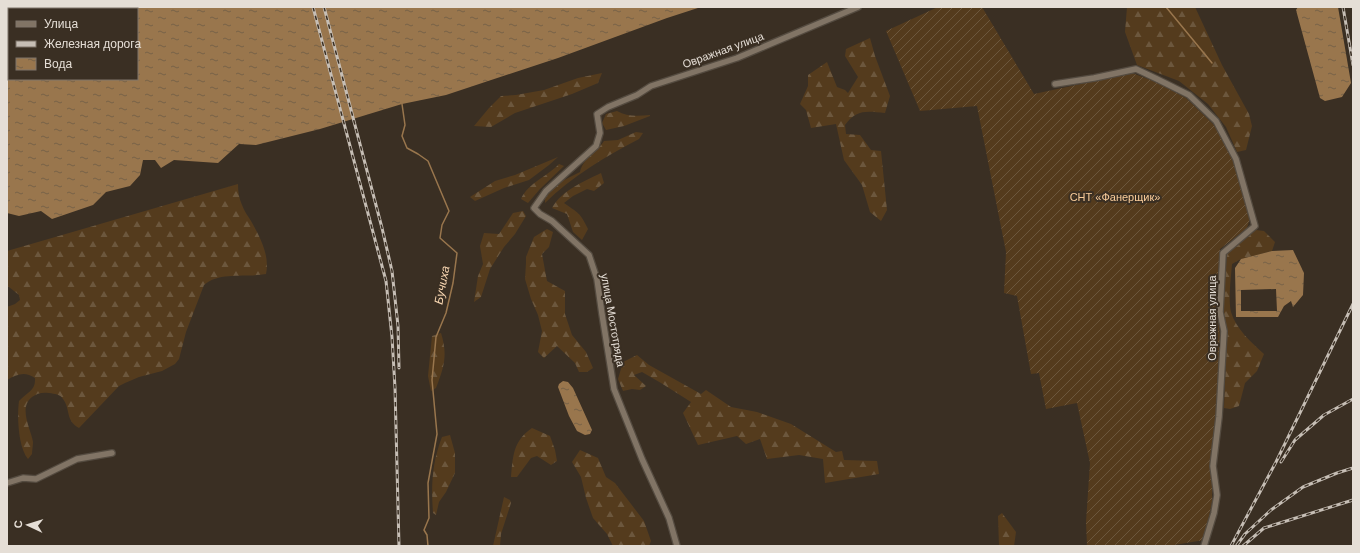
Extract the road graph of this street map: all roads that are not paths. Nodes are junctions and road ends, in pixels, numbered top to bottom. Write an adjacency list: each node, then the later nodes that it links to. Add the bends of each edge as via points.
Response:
1 (858, 7): 3 (street, Овражная улица, via 737,58 651,86)
2 (1055, 84): 7 (street, Овражная улица, via 1136,70 1157,78 1189,96 1216,121 1236,159 1255,226 1223,253 1220,312 1224,331 1214,466 1217,495)
3 (597, 114): 6 (street, улица Мостотряда, via 600,133 596,146 546,191 534,208 589,255 597,279 614,389 669,518)
4 (112, 453): 5 (street, via 77,459 36,479 23,478)
5 (7, 483)
6 (677, 546)
7 (1204, 546)

